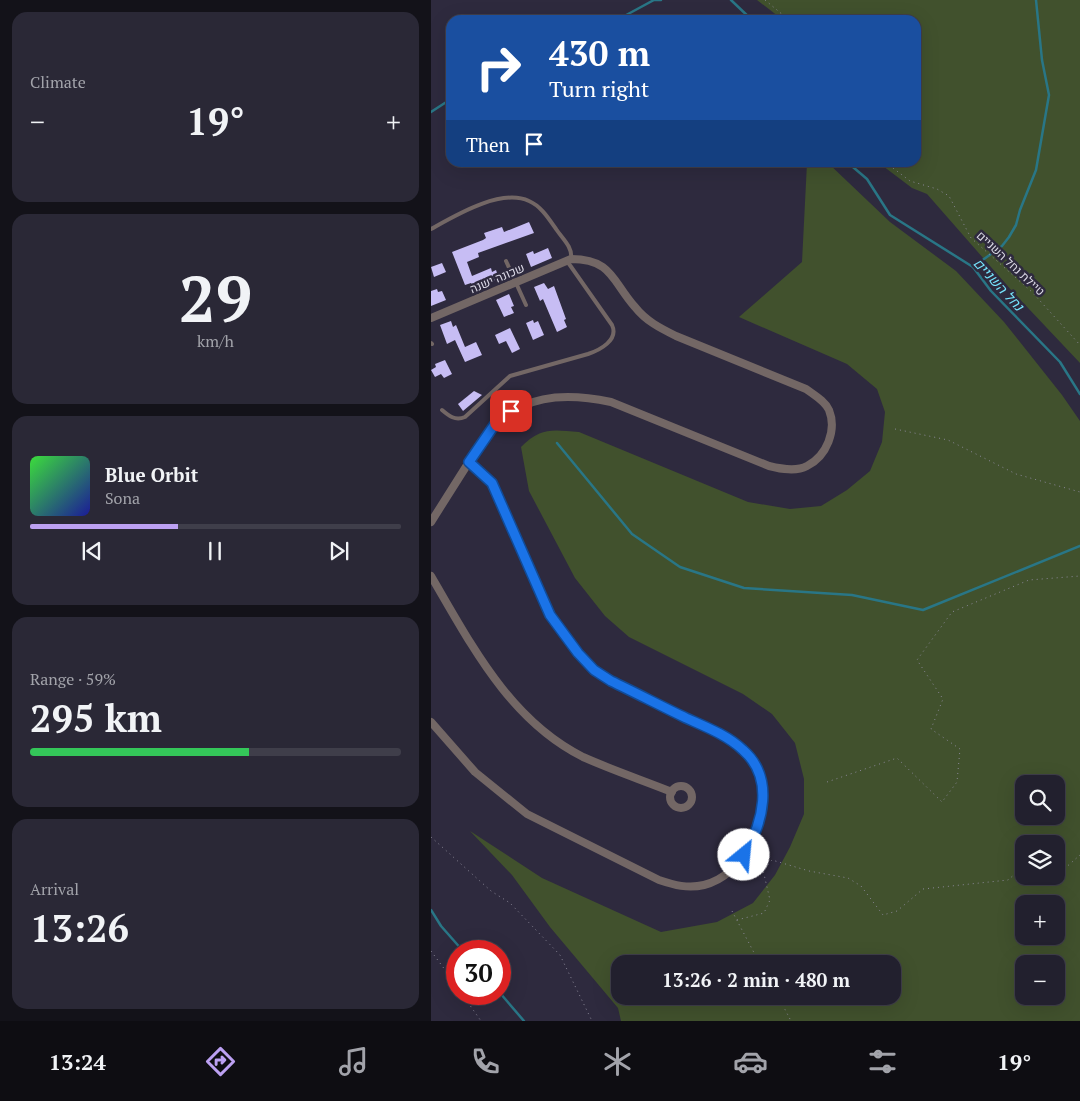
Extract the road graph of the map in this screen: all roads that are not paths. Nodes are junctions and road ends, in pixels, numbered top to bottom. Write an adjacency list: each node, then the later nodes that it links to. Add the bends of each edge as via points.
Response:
1 (431, 229): 2 (lane, via 472,208 520,198 531,201 547,217 570,248)
2 (569, 259): 4 (street, שכונה ישנה); 7 (lane, via 612,326 614,334 609,342 599,351 510,376 465,418 451,417); 8 (street, via 585,259 602,266 634,307 656,326 795,384 821,399 829,408 832,422 826,449 807,466 783,469 611,402 567,396 528,403 511,411 495,424)
3 (506, 261): 4 (lane)
4 (515, 282): 5 (lane); 6 (street, שכונה ישנה)
5 (526, 305)
6 (431, 318)
7 (442, 410)
8 (469, 462): 9 (street); 11 (street, via 492,483 550,615 594,670 717,732 750,757 762,784 763,806 759,826 744,855 720,878 706,885 676,886 527,814 475,772)
9 (431, 522)
10 (431, 576): 12 (street, via 496,682 539,727 583,756)
11 (431, 722)
12 (672, 792)

